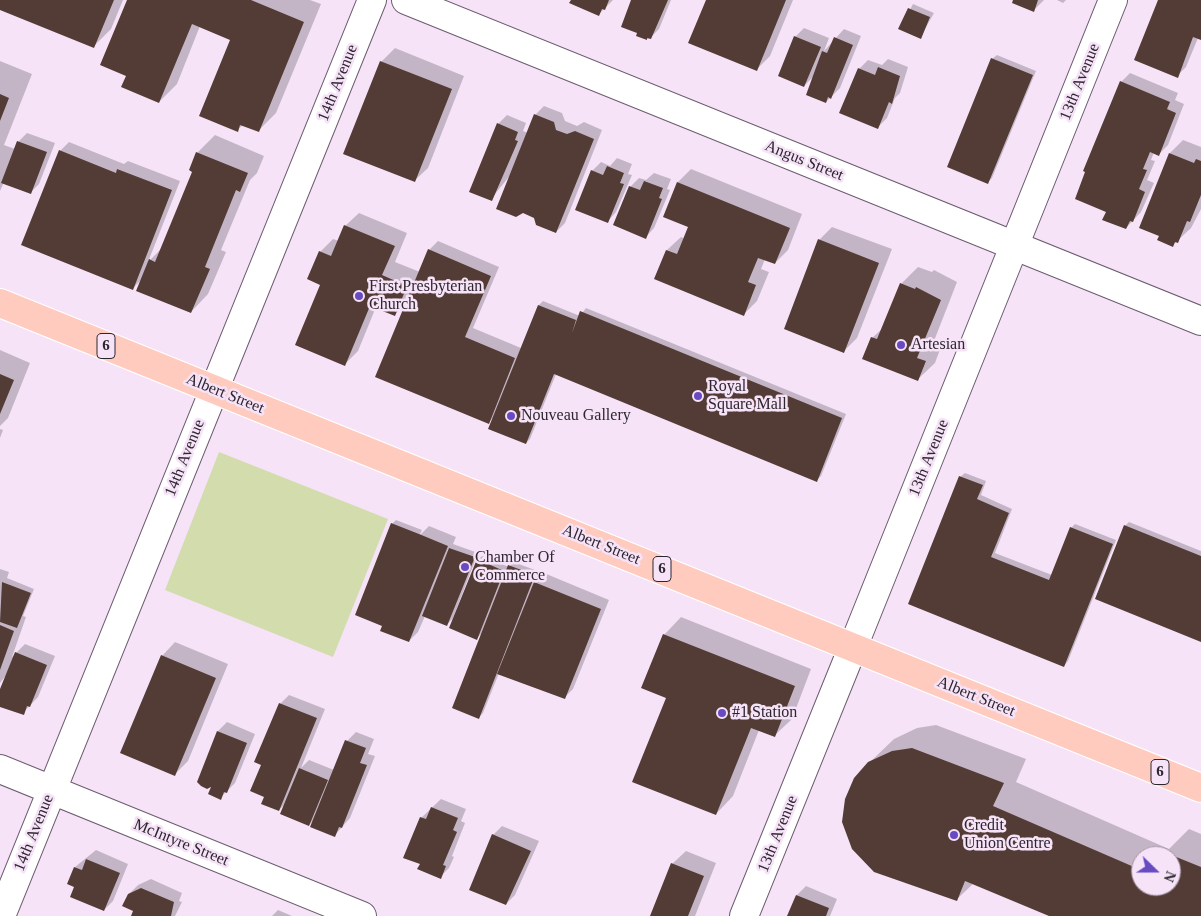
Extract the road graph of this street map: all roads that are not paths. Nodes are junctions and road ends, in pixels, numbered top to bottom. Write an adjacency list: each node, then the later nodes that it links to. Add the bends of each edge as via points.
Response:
1 (372, 0): 7 (street, 14th Avenue)
2 (406, 0): 4 (street, Angus Street)
3 (1114, 0): 4 (street, 13th Avenue)
4 (1015, 246): 6 (street, Angus Street); 8 (street, 13th Avenue)
5 (0, 303): 7 (main road, Albert Street / 6)
6 (1201, 321)
7 (212, 390): 8 (main road, Albert Street / 6); 11 (street, 14th Avenue)
8 (853, 647): 10 (main road, Albert Street / 6); 14 (street, 13th Avenue)
9 (0, 769): 11 (street, McIntyre Street)
10 (1201, 788)
11 (51, 790): 12 (street, 14th Avenue); 13 (street, McIntyre Street)
12 (0, 916)
13 (362, 916)
14 (744, 916)

